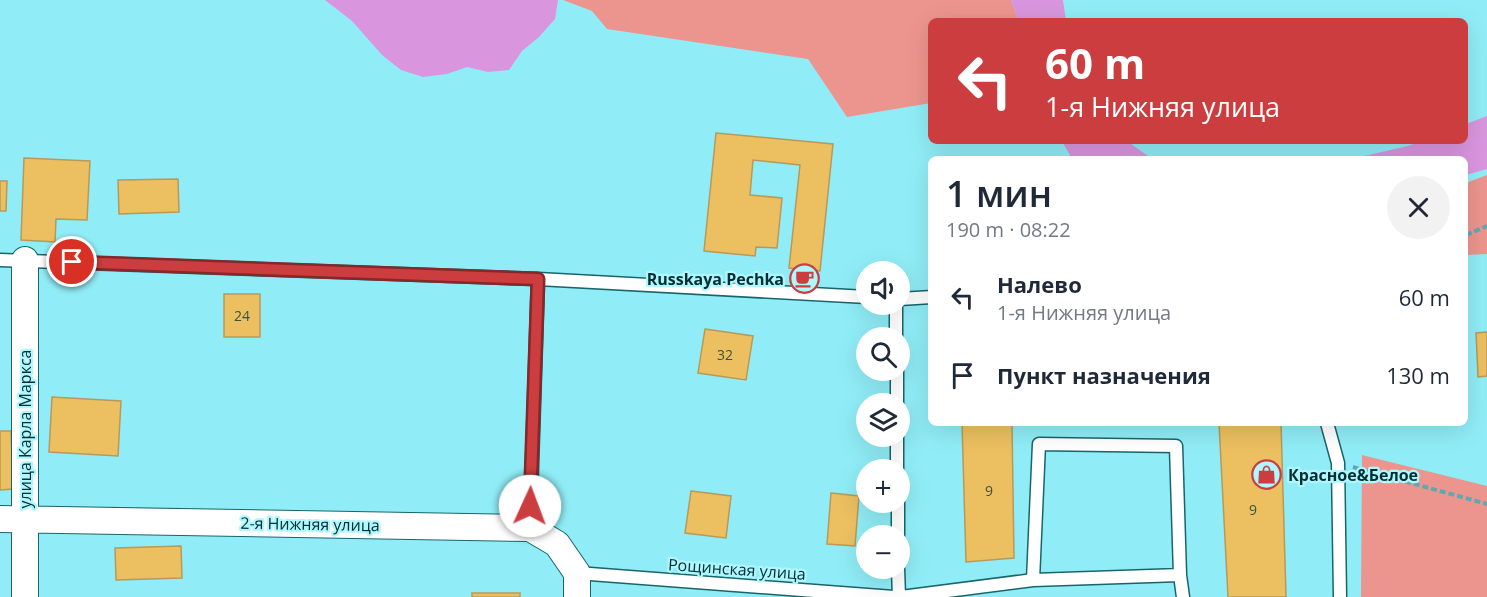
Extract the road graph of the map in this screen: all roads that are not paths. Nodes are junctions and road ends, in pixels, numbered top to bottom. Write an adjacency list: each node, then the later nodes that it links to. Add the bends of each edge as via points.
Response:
1 (12, 260): 2 (lane); 7 (street, улица Карла Маркса)
2 (538, 279): 3 (lane); 8 (lane)
3 (856, 296)
4 (928, 297): 5 (lane)
5 (910, 298)
6 (1329, 426): 17 (lane, via 1338,463)
7 (12, 518): 8 (street, 2-я Нижняя улица); 13 (street, улица Карла Маркса)
8 (530, 528): 12 (street, 2-я Нижняя улица, via 557,544)
9 (1180, 575): 11 (lane); 11 (lane, via 1176,446 1039,444); 16 (lane)
10 (899, 579): 15 (lane)
11 (1033, 580): 15 (lane)
12 (577, 585): 14 (lane, Рощинская улица)
13 (25, 597)
14 (894, 597)
15 (900, 597)
16 (1183, 597)
17 (1340, 597)

